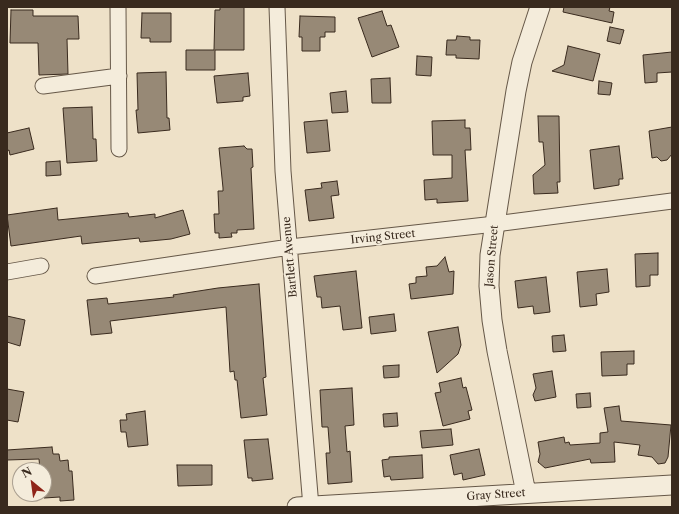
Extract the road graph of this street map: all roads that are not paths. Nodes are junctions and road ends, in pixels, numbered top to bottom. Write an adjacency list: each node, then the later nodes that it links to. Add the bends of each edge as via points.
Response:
1 (118, 7): 4 (street)
2 (277, 7): 9 (street, Bartlett Avenue, via 282,157)
3 (540, 7): 8 (street, Jason Street, via 522,62)
4 (119, 76): 5 (street); 6 (street)
5 (43, 86)
6 (119, 149)
7 (672, 201): 8 (street, Irving Street)
8 (495, 224): 9 (street, Irving Street); 14 (street, Jason Street, via 489,286 492,320)
9 (290, 247): 12 (street, Irving Street); 15 (street, Bartlett Avenue)
10 (41, 266): 11 (street)
11 (7, 272)
12 (95, 276)
13 (672, 485): 14 (street, Gray Street)
14 (526, 500): 15 (street, Gray Street)
15 (306, 507)

